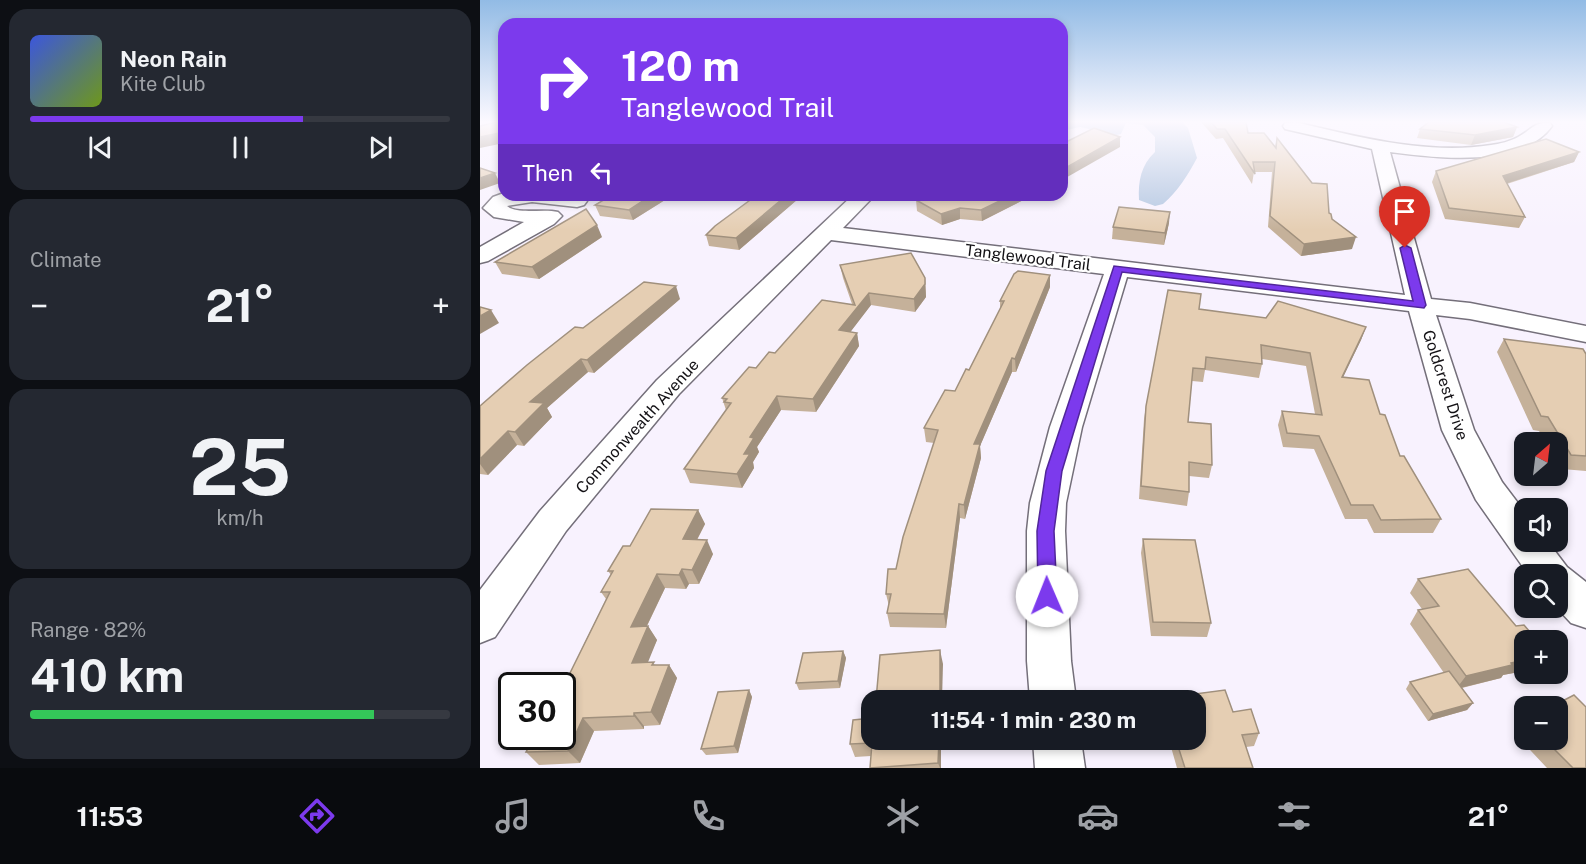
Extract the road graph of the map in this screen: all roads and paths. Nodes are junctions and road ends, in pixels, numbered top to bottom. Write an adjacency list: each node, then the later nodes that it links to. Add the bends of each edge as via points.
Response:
1 (1383, 158): 9 (street, Goldcrest Drive)
2 (500, 201): 5 (street, via 492,208 501,213)
3 (577, 201): 5 (street)
4 (859, 201): 6 (street, Commonwealth Avenue)
5 (546, 219): 7 (street)
6 (826, 233): 8 (street, Tanglewood Trail); 16 (street, Commonwealth Avenue, via 638,420 553,521)
7 (480, 256)
8 (1118, 268): 9 (street, Tanglewood Trail); 17 (street, via 1066,428 1048,503)
9 (1420, 305): 10 (street, Tanglewood Trail); 11 (street, Goldcrest Drive, via 1458,430 1489,491)
10 (1586, 334)
11 (1514, 525)
12 (1534, 552): 13 (street, Goldcrest Drive)
13 (1543, 564)
14 (1568, 591): 15 (street)
15 (1586, 610)
16 (480, 624)
17 (1052, 690)
18 (1058, 750): 19 (street)
19 (1060, 768)

